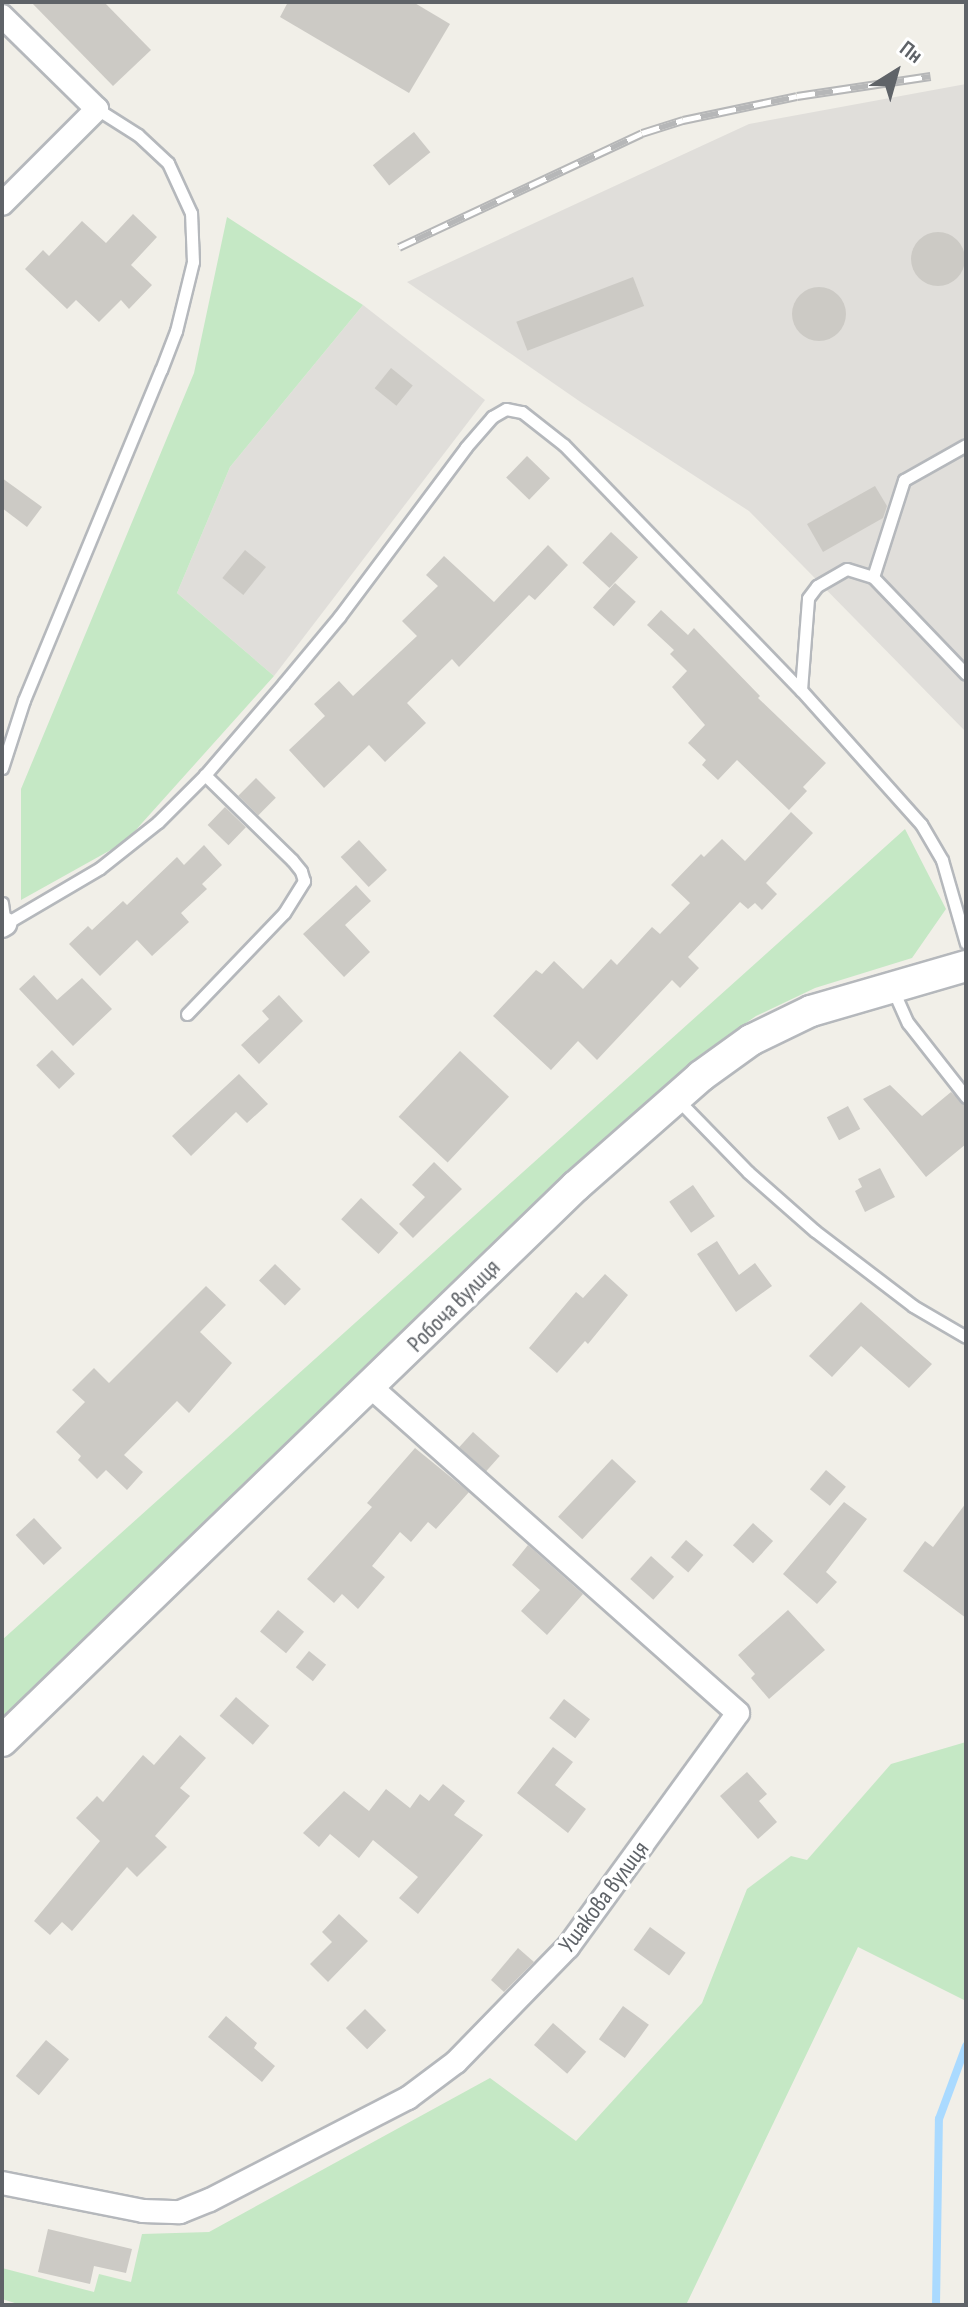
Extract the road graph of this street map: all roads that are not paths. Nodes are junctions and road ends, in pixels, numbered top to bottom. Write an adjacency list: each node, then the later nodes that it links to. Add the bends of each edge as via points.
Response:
1 (2, 16): 2 (street)
2 (97, 109): 3 (street); 8 (lane, via 138,135 168,163 191,213 193,262 176,331 24,700)
3 (2, 204)
4 (966, 445): 5 (lane, via 904,480)
5 (873, 577): 6 (lane); 7 (lane, via 847,569 811,591)
6 (965, 672)
7 (801, 690): 9 (lane, via 564,445 522,412 506,409 466,447 339,617); 11 (lane, via 928,835 946,870)
8 (2, 768)
9 (205, 775): 10 (lane, via 128,847 56,896); 14 (lane, via 292,860 304,881 284,913)
10 (3, 917)
11 (966, 943)
12 (966, 966): 13 (street, Робоча вулиця)
13 (892, 986): 15 (street, Робоча вулиця, via 784,1023 727,1056); 16 (lane, via 908,1023)
14 (187, 1014)
15 (675, 1097): 17 (lane, via 815,1231 890,1290); 18 (street, Робоча вулиця)
16 (966, 1097)
17 (966, 1337)
18 (371, 1387): 19 (street, Робоча вулиця); 20 (street, Ушакова вулиця, via 738,1713 568,1947 456,2062 408,2098 180,2212 143,2211)
19 (2, 1741)
20 (2, 2183)

